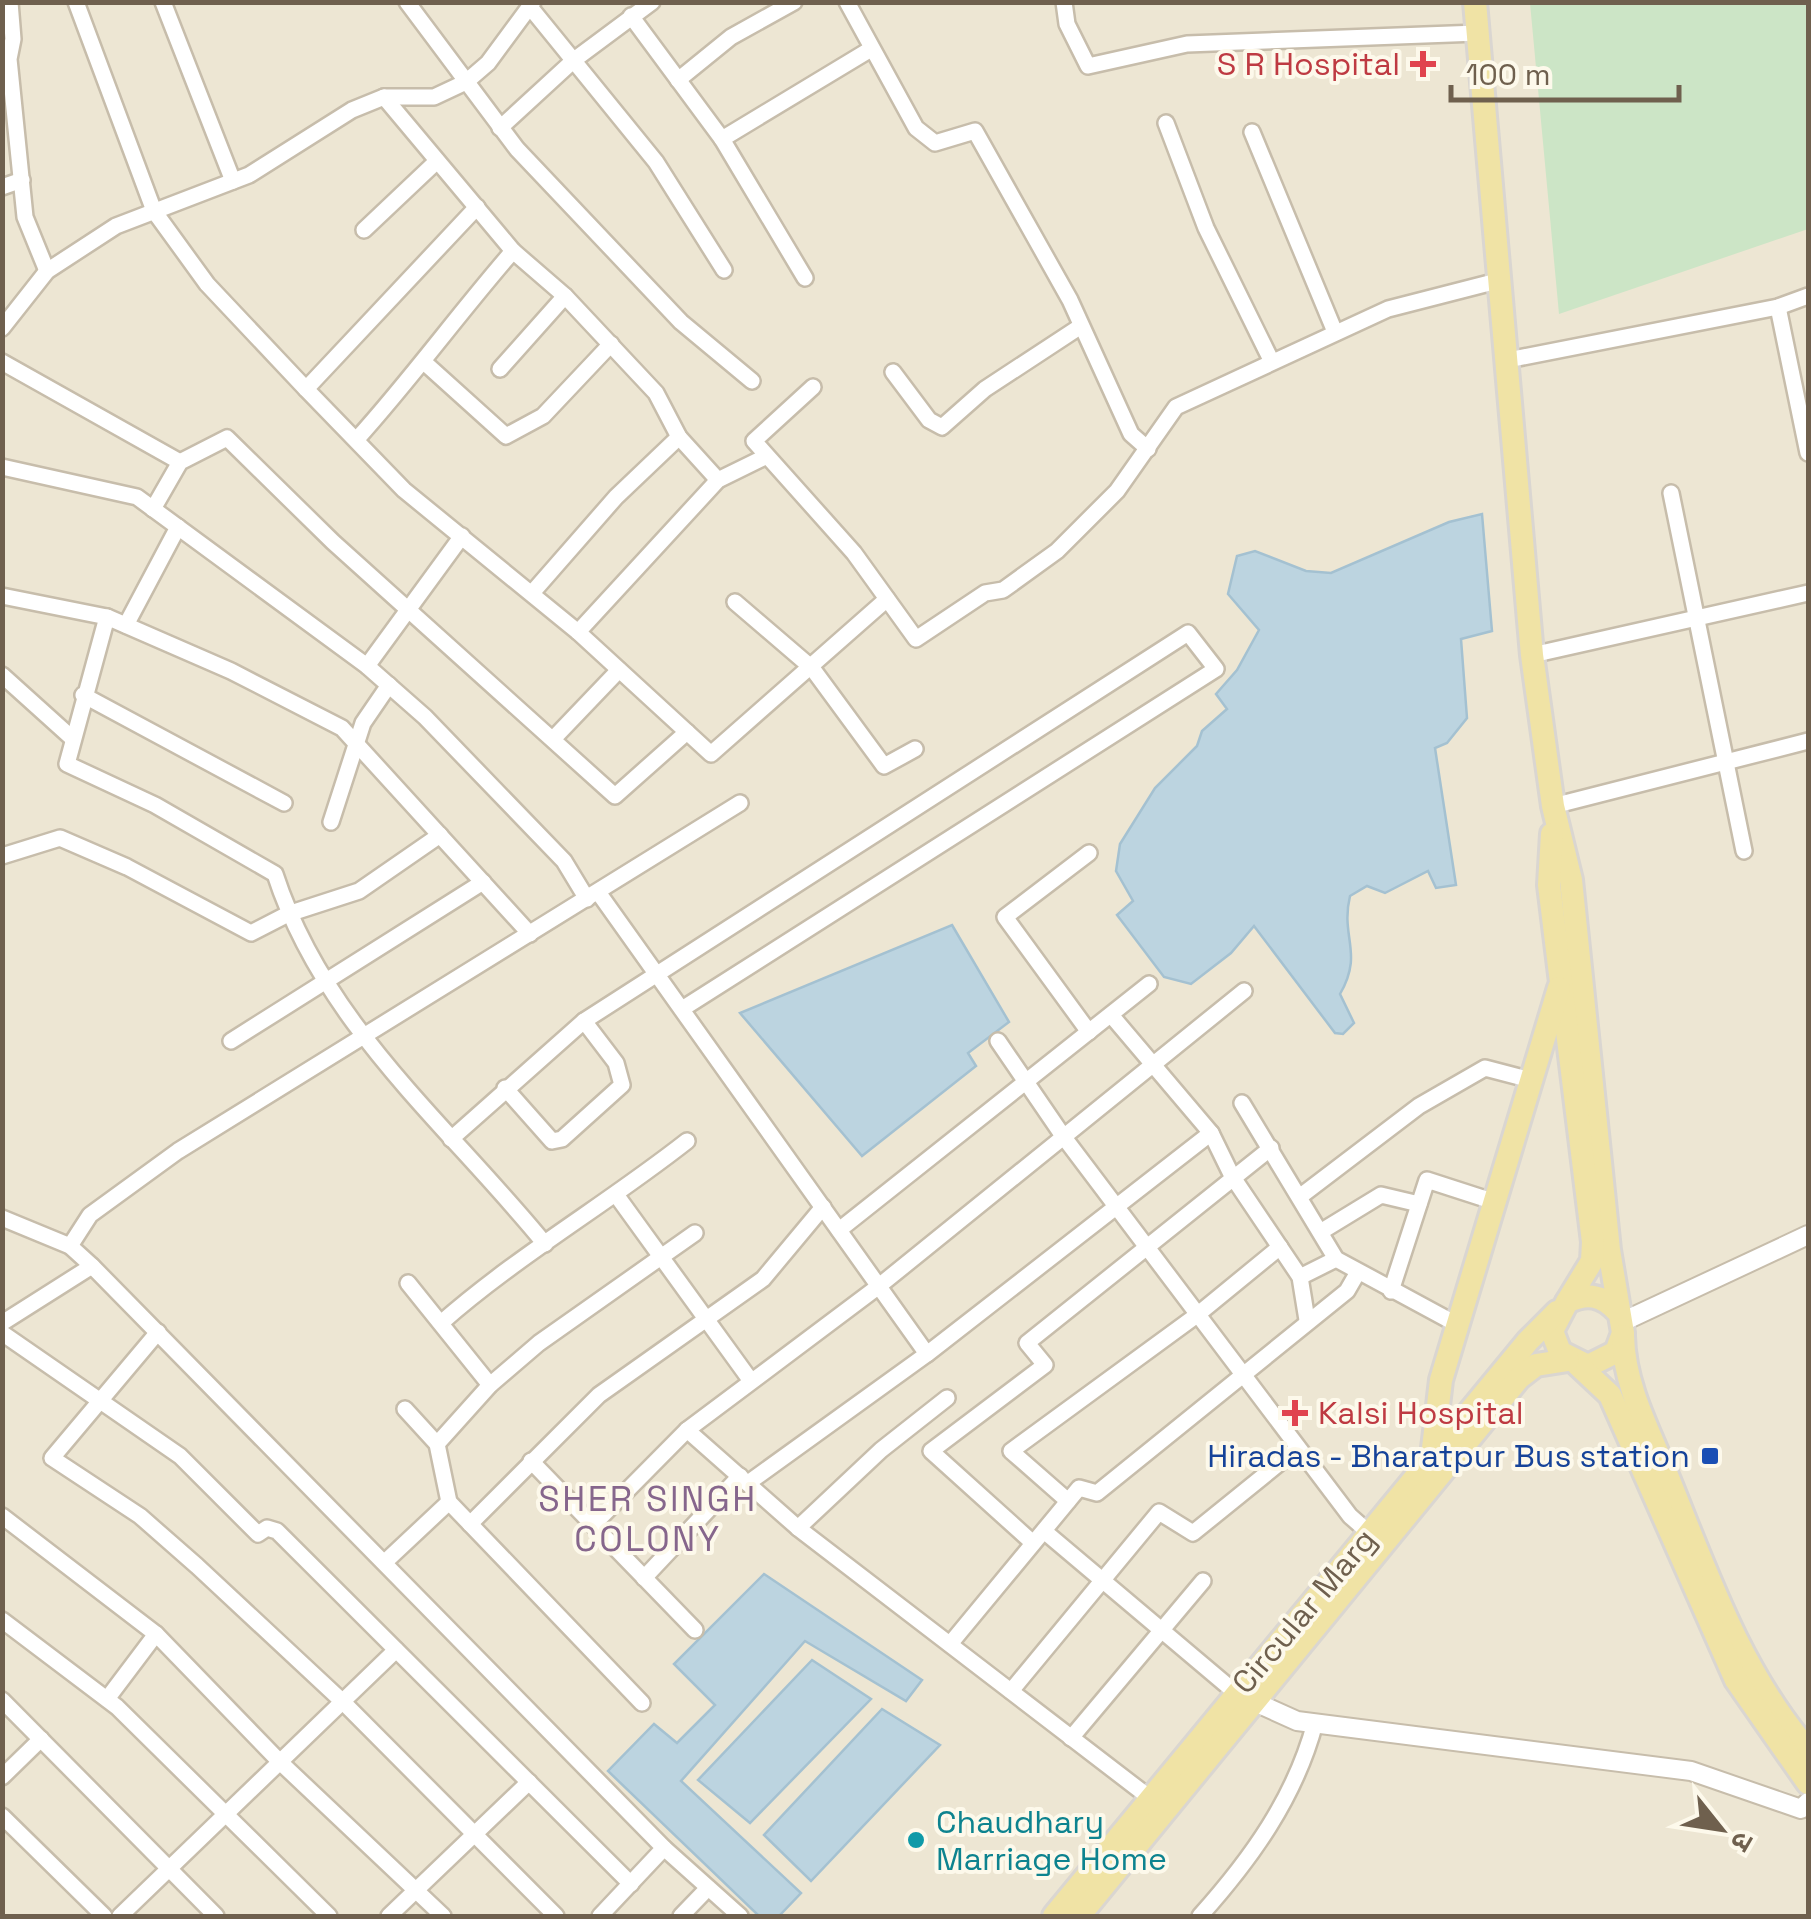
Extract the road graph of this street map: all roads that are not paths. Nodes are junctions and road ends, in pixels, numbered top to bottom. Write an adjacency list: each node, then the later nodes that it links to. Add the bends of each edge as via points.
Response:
1 (10, 2): 14 (street, via 14,39)
2 (76, 2): 28 (street)
3 (163, 2): 25 (street)
4 (407, 2): 17 (street)
5 (652, 2): 11 (street)
6 (794, 2): 16 (street, via 731,37)
7 (847, 2): 13 (street)
8 (1064, 2): 12 (street, via 1088,66 1188,44)
9 (1475, 2): 12 (main road)
10 (532, 5): 15 (street); 17 (street)
11 (631, 16): 15 (street); 16 (street)
12 (1478, 33): 34 (main road)
13 (871, 49): 22 (street); 38 (street, via 916,128 934,143 974,131)
14 (6, 60): 24 (street)
15 (574, 60): 20 (street); 31 (street, via 656,162)
16 (678, 80): 22 (street)
17 (466, 82): 18 (street, via 434,97); 20 (street)
18 (384, 97): 23 (street); 25 (street)
19 (1166, 123): 42 (street, via 1206,228)
20 (500, 128): 48 (street, via 681,322)
21 (1252, 132): 40 (street)
22 (722, 139): 33 (street)
23 (437, 161): 27 (street); 29 (street)
24 (22, 180): 26 (street); 32 (street, via 26,217)
25 (232, 181): 28 (street)
26 (2, 187)
27 (477, 206): 30 (street); 50 (street)
28 (154, 211): 32 (street, via 116,226); 50 (street, via 206,284)
29 (364, 230)
30 (513, 251): 35 (street); 45 (street)
31 (724, 270)
32 (47, 271): 39 (street)
33 (805, 278)
34 (1501, 280): 40 (street, via 1388,308); 43 (main road)
35 (565, 296): 41 (street); 46 (street)
36 (1808, 296): 37 (street)
37 (1778, 307): 43 (street); 54 (street)
38 (1081, 326): 47 (street, via 985,388 942,426 929,420); 53 (street, via 1131,434)
39 (2, 328)
40 (1334, 332): 42 (street)
41 (611, 344): 45 (street, via 543,416 506,436); 51 (street, via 656,393)
42 (1271, 360): 53 (street, via 1176,406)
43 (1508, 360): 73 (main road)
44 (2, 362): 56 (street)
45 (425, 363): 52 (street)
46 (500, 368)
47 (894, 372)
48 (752, 381)
49 (813, 387): 55 (street, via 759,432 754,440)
50 (306, 388): 52 (street)
51 (678, 437): 58 (street); 63 (street)
52 (356, 439): 62 (street, via 404,490)
53 (1148, 449): 66 (street, via 1088,523 1004,590 986,593 916,638)
54 (1808, 452)
55 (765, 457): 58 (street); 66 (street, via 804,494)
56 (180, 462): 60 (street); 68 (street, via 227,438)
57 (2, 466): 60 (street, via 137,497)
58 (718, 480): 72 (street)
59 (1671, 494): 70 (street)
60 (153, 508): 61 (street)
61 (178, 527): 71 (street); 74 (street)
62 (462, 536): 63 (street); 68 (street)
63 (532, 593): 72 (street)
64 (1808, 594): 70 (street)
65 (2, 596): 69 (street)
66 (887, 599): 75 (street)
67 (735, 602): 75 (street)
68 (408, 611): 74 (street); 81 (street)
69 (107, 617): 71 (street); 79 (street)
70 (1696, 618): 73 (street); 86 (street)
71 (126, 626): 84 (street, via 342,728)
72 (578, 632): 76 (street)
73 (1532, 655): 89 (main road)
74 (367, 666): 78 (street)
75 (812, 668): 80 (street, via 711,754); 85 (street, via 884,766)
76 (619, 670): 80 (street); 81 (street)
77 (2, 675): 82 (street)
78 (389, 685): 84 (street); 96 (street)
79 (84, 694): 82 (street); 88 (street)
80 (687, 732): 81 (street, via 616,796)
81 (554, 738)
82 (72, 740): 97 (street, via 67,764 275,874)
83 (1808, 741): 86 (street)
84 (355, 744): 90 (street); 91 (street)
85 (915, 749)
86 (1726, 762): 89 (street); 92 (street)
87 (740, 803): 96 (street)
88 (284, 804)
89 (1553, 806): 100 (main road, Circular Marg, via 1550,885); 150 (main road, via 1571,880)
90 (331, 822)
91 (440, 835): 95 (street); 97 (street, via 359,891)
92 (1744, 850)
93 (1089, 854): 107 (street, via 1005,916)
94 (2, 856): 97 (street, via 60,838 251,933)
95 (483, 882): 98 (street); 101 (street)
96 (592, 895): 98 (street); 99 (street)
97 (288, 914): 101 (street)
98 (530, 934): 108 (street)
99 (656, 973): 104 (street); 104 (street, via 1188,633 1216,668); 106 (street)
100 (1561, 980): 112 (main road); 145 (main road, Circular Marg, via 1594,1242 1584,1280)
101 (328, 982): 108 (street); 109 (street)
102 (1149, 984): 105 (street)
103 (1244, 991): 111 (street)
104 (682, 1009): 126 (street)
105 (1110, 1014): 107 (street); 111 (street)
106 (584, 1022): 114 (street); 114 (street, via 616,1063 622,1084 562,1139 552,1141)
107 (1089, 1032): 113 (street)
108 (362, 1038): 118 (street); 134 (street, via 108,1199)
109 (231, 1041)
110 (998, 1041): 113 (street)
111 (1152, 1064): 116 (street); 117 (street)
112 (1531, 1080): 123 (street, via 1485,1068 1419,1106); 124 (main road)
113 (1026, 1082): 117 (street); 129 (street)
114 (505, 1088): 118 (street)
115 (1242, 1103): 120 (street)
116 (1211, 1133): 121 (street); 127 (street)
117 (1062, 1136): 127 (street); 143 (street)
118 (451, 1139): 133 (street)
119 (686, 1140): 122 (street)
120 (1271, 1148): 121 (street); 123 (street)
121 (1232, 1176): 135 (street); 136 (street)
122 (617, 1196): 133 (street); 137 (street)
123 (1302, 1196): 130 (street)
124 (1495, 1202): 125 (street, via 1427,1180); 152 (main road)
125 (1419, 1204): 130 (street, via 1381,1195); 144 (street)
126 (823, 1207): 129 (street); 147 (street, via 764,1279)
127 (1115, 1207): 135 (street); 155 (street)
128 (2, 1218): 134 (street)
129 (839, 1230): 143 (street)
130 (1322, 1231): 138 (street)
131 (695, 1232): 137 (street)
132 (1808, 1235): 150 (street)
133 (545, 1244): 151 (street)
134 (70, 1246): 139 (street)
135 (1145, 1246): 146 (street); 175 (street, via 1027,1343 1045,1365 931,1451)
136 (1280, 1247): 141 (street); 146 (street)
137 (662, 1258): 147 (street); 159 (street)
138 (1336, 1259): 140 (street); 141 (street)
139 (92, 1266): 149 (street); 153 (street)
140 (1358, 1272): 144 (street); 148 (street, via 1347,1291)
141 (1300, 1277): 148 (street)
142 (408, 1283): 151 (street)
143 (879, 1286): 155 (street); 158 (street)
144 (1391, 1291): 152 (street)
145 (1563, 1306): 150 (main road, via 1588,1295 1609,1302); 156 (main road, via 1554,1319 1554,1342); 166 (main road, Circular Marg)
146 (1197, 1315): 157 (street); 170 (street, via 1010,1452)
147 (706, 1320): 158 (street); 167 (street, via 599,1395)
148 (1307, 1320): 157 (street)
149 (2, 1322)
150 (1621, 1322): 156 (main road, via 1608,1360); 196 (main road, via 1627,1378 1717,1599 1749,1666)
151 (441, 1323): 159 (street)
152 (1458, 1324): 166 (main road)
153 (158, 1332): 161 (street); 177 (street)
154 (2, 1333): 161 (street)
155 (928, 1354): 168 (street)
156 (1573, 1362): 176 (main road, Circular Marg, via 1536,1366 1519,1378); 200 (main road, via 1610,1395 1736,1680)
157 (1244, 1377): 165 (street); 170 (street, via 1097,1493 1079,1488)
158 (751, 1380): 163 (street)
159 (490, 1385): 164 (street)
160 (948, 1398): 174 (street, via 880,1450)
161 (97, 1400): 186 (street, via 180,1456 258,1534 267,1528 277,1532); 191 (street, via 52,1458 140,1516)
162 (406, 1409): 164 (street)
163 (687, 1430): 168 (street); 173 (street)
164 (437, 1444): 169 (street)
165 (1298, 1448): 176 (street); 179 (street, via 1192,1533 1159,1512)
166 (1432, 1457): 176 (main road, Circular Marg)
167 (531, 1461): 172 (street); 173 (street)
168 (744, 1480): 174 (street); 178 (street)
169 (448, 1502): 172 (street); 177 (street)
170 (1068, 1502): 175 (street)
171 (2, 1516): 184 (street)
172 (470, 1524): 192 (street)
173 (593, 1526): 178 (street)
174 (798, 1528): 185 (street)
175 (1038, 1537): 179 (street); 185 (street)
176 (1375, 1539): 188 (main road, Circular Marg)
177 (385, 1562): 206 (street)
178 (644, 1578): 182 (street)
179 (1100, 1580): 183 (street); 187 (street)
180 (1203, 1581): 183 (street)
181 (2, 1620): 189 (street)
182 (695, 1630)
183 (1160, 1630): 188 (street); 194 (street)
184 (156, 1634): 189 (street); 197 (street)
185 (950, 1644): 187 (street)
186 (396, 1650): 191 (street); 199 (street)
187 (1011, 1691): 194 (street)
188 (1245, 1697): 193 (street); 201 (main road, Circular Marg); 222 (main road, Circular Marg)
189 (106, 1699): 203 (street)
190 (2, 1700): 195 (street)
191 (343, 1702): 197 (street); 205 (street)
192 (642, 1702)
193 (1315, 1724): 202 (street, via 1691,1771 1801,1809); 223 (street, via 1302,1772 1252,1854)
194 (1071, 1738): 201 (street)
195 (41, 1739): 198 (street); 207 (street)
196 (1808, 1750)
197 (280, 1762): 203 (street); 210 (street)
198 (2, 1776)
199 (529, 1782): 205 (street); 208 (street)
200 (1808, 1783)
201 (1150, 1798): 221 (main road, Circular Marg)
202 (1808, 1802)
203 (224, 1815): 207 (street); 214 (street)
204 (2, 1816): 211 (street)
205 (475, 1834): 210 (street); 217 (street)
206 (664, 1848): 208 (street); 209 (street)
207 (168, 1870): 212 (street); 213 (street)
208 (631, 1884): 218 (street)
209 (708, 1888): 219 (street); 220 (street)
210 (418, 1890): 215 (street); 216 (street)
211 (104, 1916)
212 (120, 1916)
213 (216, 1916)
214 (329, 1916)
215 (390, 1916)
216 (443, 1916)
217 (556, 1916)
218 (600, 1916)
219 (681, 1916)
220 (740, 1916)
221 (1054, 1916)
222 (1079, 1916)
223 (1200, 1916)

